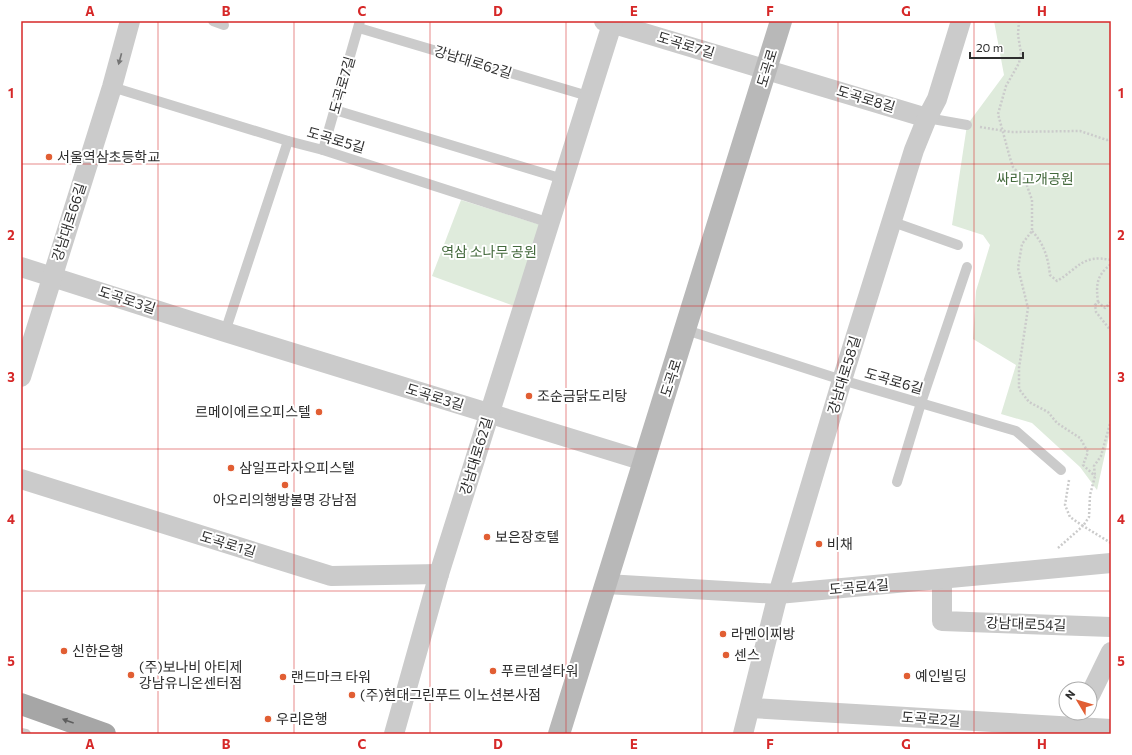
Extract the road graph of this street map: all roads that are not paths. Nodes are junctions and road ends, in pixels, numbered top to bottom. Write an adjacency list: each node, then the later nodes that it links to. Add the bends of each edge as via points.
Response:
1 (130, 21): 9 (street, 강남대로66길, one-way to 9)
2 (213, 21): 7 (lane)
3 (781, 21): 8 (main road, 도곡로)
4 (961, 21): 12 (street, 강남대로58길, via 937,99)
5 (610, 22): 8 (street, 도곡로7길); 10 (street, 강남대로62길)
6 (360, 24): 10 (lane, 강남대로62길); 11 (lane, 도곡로7길)
7 (224, 25)
8 (767, 70): 12 (street, 도곡로8길); 23 (main road, 도곡로)
9 (112, 87): 14 (lane, 도곡로5길); 22 (street, 강남대로66길)
10 (588, 96): 16 (street, 강남대로62길)
11 (335, 110): 15 (lane, 도곡로7길); 16 (lane)
12 (927, 118): 13 (lane, 도곡로8길); 17 (street, 강남대로58길, via 914,150)
13 (967, 125)
14 (288, 141): 15 (lane, 도곡로5길); 24 (lane)
15 (323, 150): 18 (lane, 도곡로5길)
16 (563, 179): 18 (street, 강남대로62길)
17 (893, 222): 19 (lane); 26 (street, 강남대로58길)
18 (550, 223): 28 (street, 강남대로62길)
19 (958, 245)
20 (21, 267): 22 (street, 도곡로3길)
21 (967, 267): 27 (lane)
22 (52, 276): 24 (street, 도곡로3길); 25 (street, 강남대로66길)
23 (686, 330): 26 (lane, 도곡로6길); 29 (main road, 도곡로)
24 (225, 332): 28 (street, 도곡로3길)
25 (21, 377)
26 (842, 380): 27 (lane, 도곡로6길); 37 (street, 강남대로58길)
27 (921, 403): 30 (lane, 도곡로6길, via 1016,431); 32 (lane)
28 (490, 414): 29 (street, 도곡로3길); 34 (street, 강남대로62길)
29 (644, 461): 36 (main road, 도곡로)
30 (1061, 470)
31 (21, 480): 34 (street, 도곡로1길, via 331,576)
32 (897, 482)
33 (1111, 563): 35 (street, 도곡로4길)
34 (439, 574): 49 (street, 강남대로62길)
35 (942, 579): 37 (street, 도곡로4길); 38 (street, 강남대로54길, via 942,621)
36 (606, 584): 37 (street, 도곡로4길); 50 (main road, 도곡로)
37 (778, 594): 42 (street, 강남대로58길)
38 (1111, 627)
39 (1111, 652): 40 (street)
40 (1097, 681)
41 (21, 704): 48 (main road, one-way to 41)
42 (751, 708): 43 (street, 도곡로2길); 51 (street, 강남대로58길)
43 (894, 725): 44 (street, 도곡로2길)
44 (1076, 725): 45 (street, 도곡로2길)
45 (1111, 729)
46 (21, 733): 47 (lane)
47 (26, 734)
48 (105, 734)
49 (394, 734)
50 (560, 734)
51 (743, 734)

